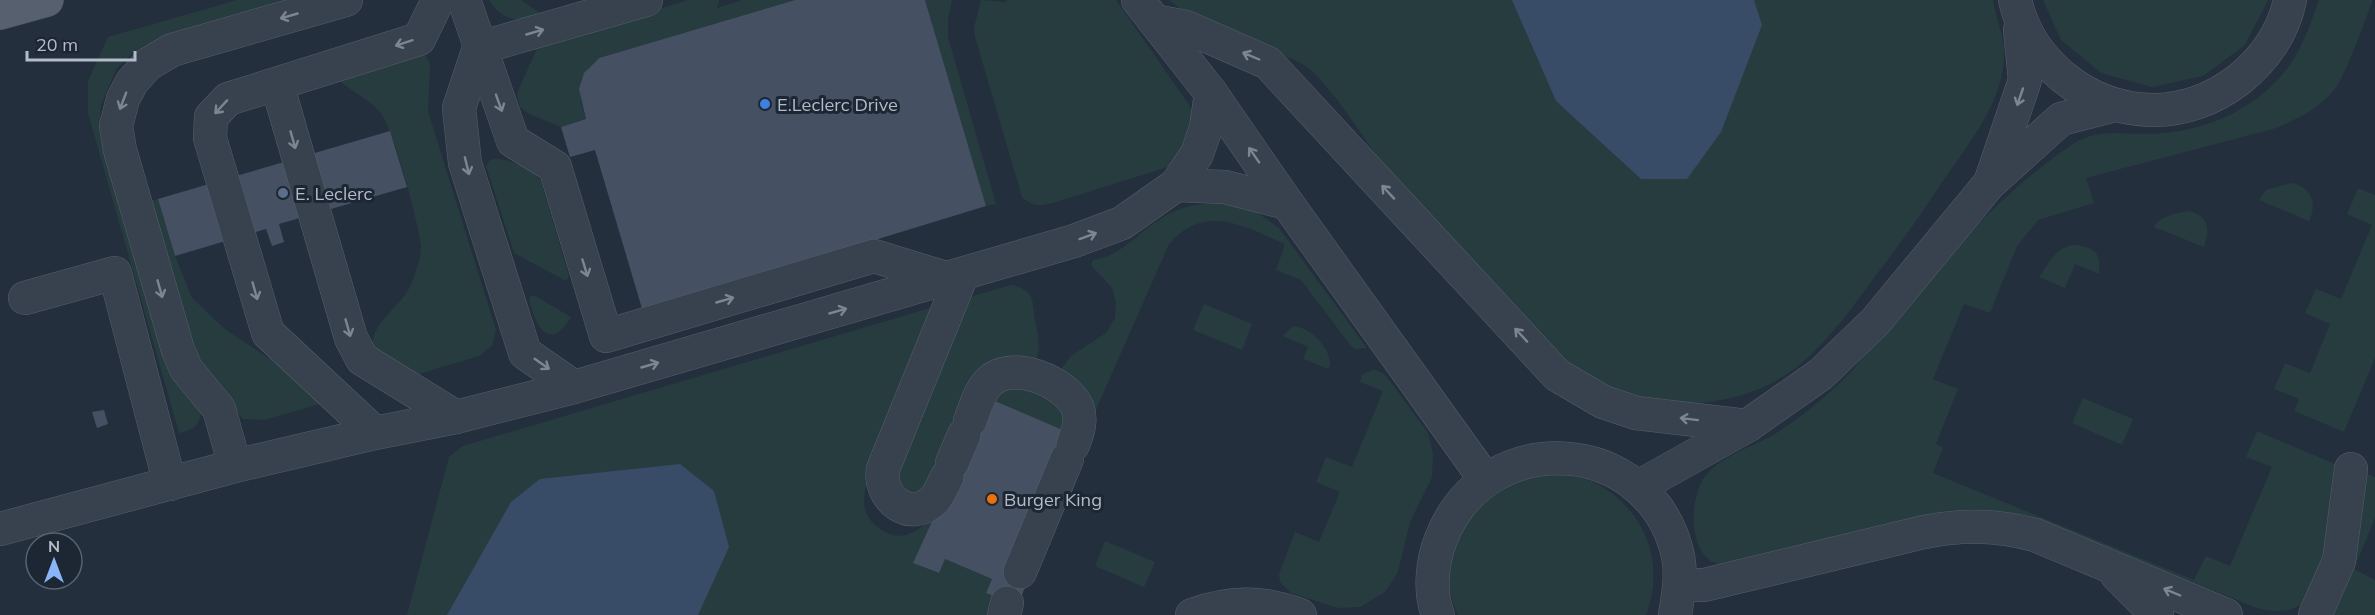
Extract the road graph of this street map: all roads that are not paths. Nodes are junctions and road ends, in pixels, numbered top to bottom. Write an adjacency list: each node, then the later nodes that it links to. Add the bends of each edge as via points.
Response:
1 (47, 0): 9 (main road)
2 (346, 0): 25 (street, one-way to 25, via 172,50 148,64 132,82 116,126 178,350 186,369 219,409)
3 (438, 0): 11 (street, one-way to 11, via 419,39)
4 (464, 0): 10 (street)
5 (646, 0): 10 (street, one-way to 5)
6 (2290, 0): 13 (street, via 2272,45 2249,72 2220,93 2186,106 2150,110)
7 (2017, 9): 13 (street, via 2041,57 2074,87); 14 (street, one-way to 14, via 2025,80)
8 (1146, 11): 12 (street); 23 (street, one-way to 8, via 1636,413 1603,402 1557,375 1268,63)
9 (0, 13)
10 (479, 48): 19 (street, one-way to 19, via 513,141 555,167); 21 (street, one-way to 21, via 459,108 465,162 525,352)
11 (277, 84): 22 (street, one-way to 22, via 351,338 362,359); 24 (street, one-way to 24, via 228,99 212,117 210,138 268,333)
12 (1211, 93): 15 (street, via 1197,154); 16 (street, one-way to 12)
13 (2115, 105): 14 (street, via 2061,119)
14 (1989, 184): 23 (street, via 1875,322 1821,374)
15 (1176, 185): 16 (street, via 1225,187); 17 (street, one-way to 15, via 1033,255 1122,223)
16 (1287, 203): 27 (street)
17 (955, 277): 19 (street, one-way to 17, via 874,256); 20 (street, one-way to 17); 32 (street, via 881,481 884,491 899,507 923,507 935,499 989,381 1000,375 1024,372 1059,387 1075,403 1080,422)
18 (25, 298): 28 (street, via 115,273)
19 (606, 336): 20 (street)
20 (618, 374): 21 (street)
21 (574, 387): 22 (street)
22 (456, 417): 24 (street)
23 (1747, 426): 29 (street)
24 (375, 433): 25 (street)
25 (235, 466): 28 (street)
26 (2351, 469): 40 (street, via 2339,561)
27 (1485, 479): 29 (street, via 1509,466 1563,457 1590,461); 35 (street, via 1463,499 1447,523 1436,550)
28 (170, 484): 30 (street)
29 (1638, 487): 33 (street, via 1670,531 1678,557)
30 (0, 528)
31 (2106, 563): 33 (street, via 2008,528 1952,526 1704,585); 38 (street); 39 (street, one-way to 31)
32 (1020, 572)
33 (1678, 600)
34 (1249, 609): 36 (street); 37 (street)
35 (1429, 613)
36 (1192, 615)
37 (1300, 615)
38 (2157, 615)
39 (2226, 615)
40 (2315, 615)

